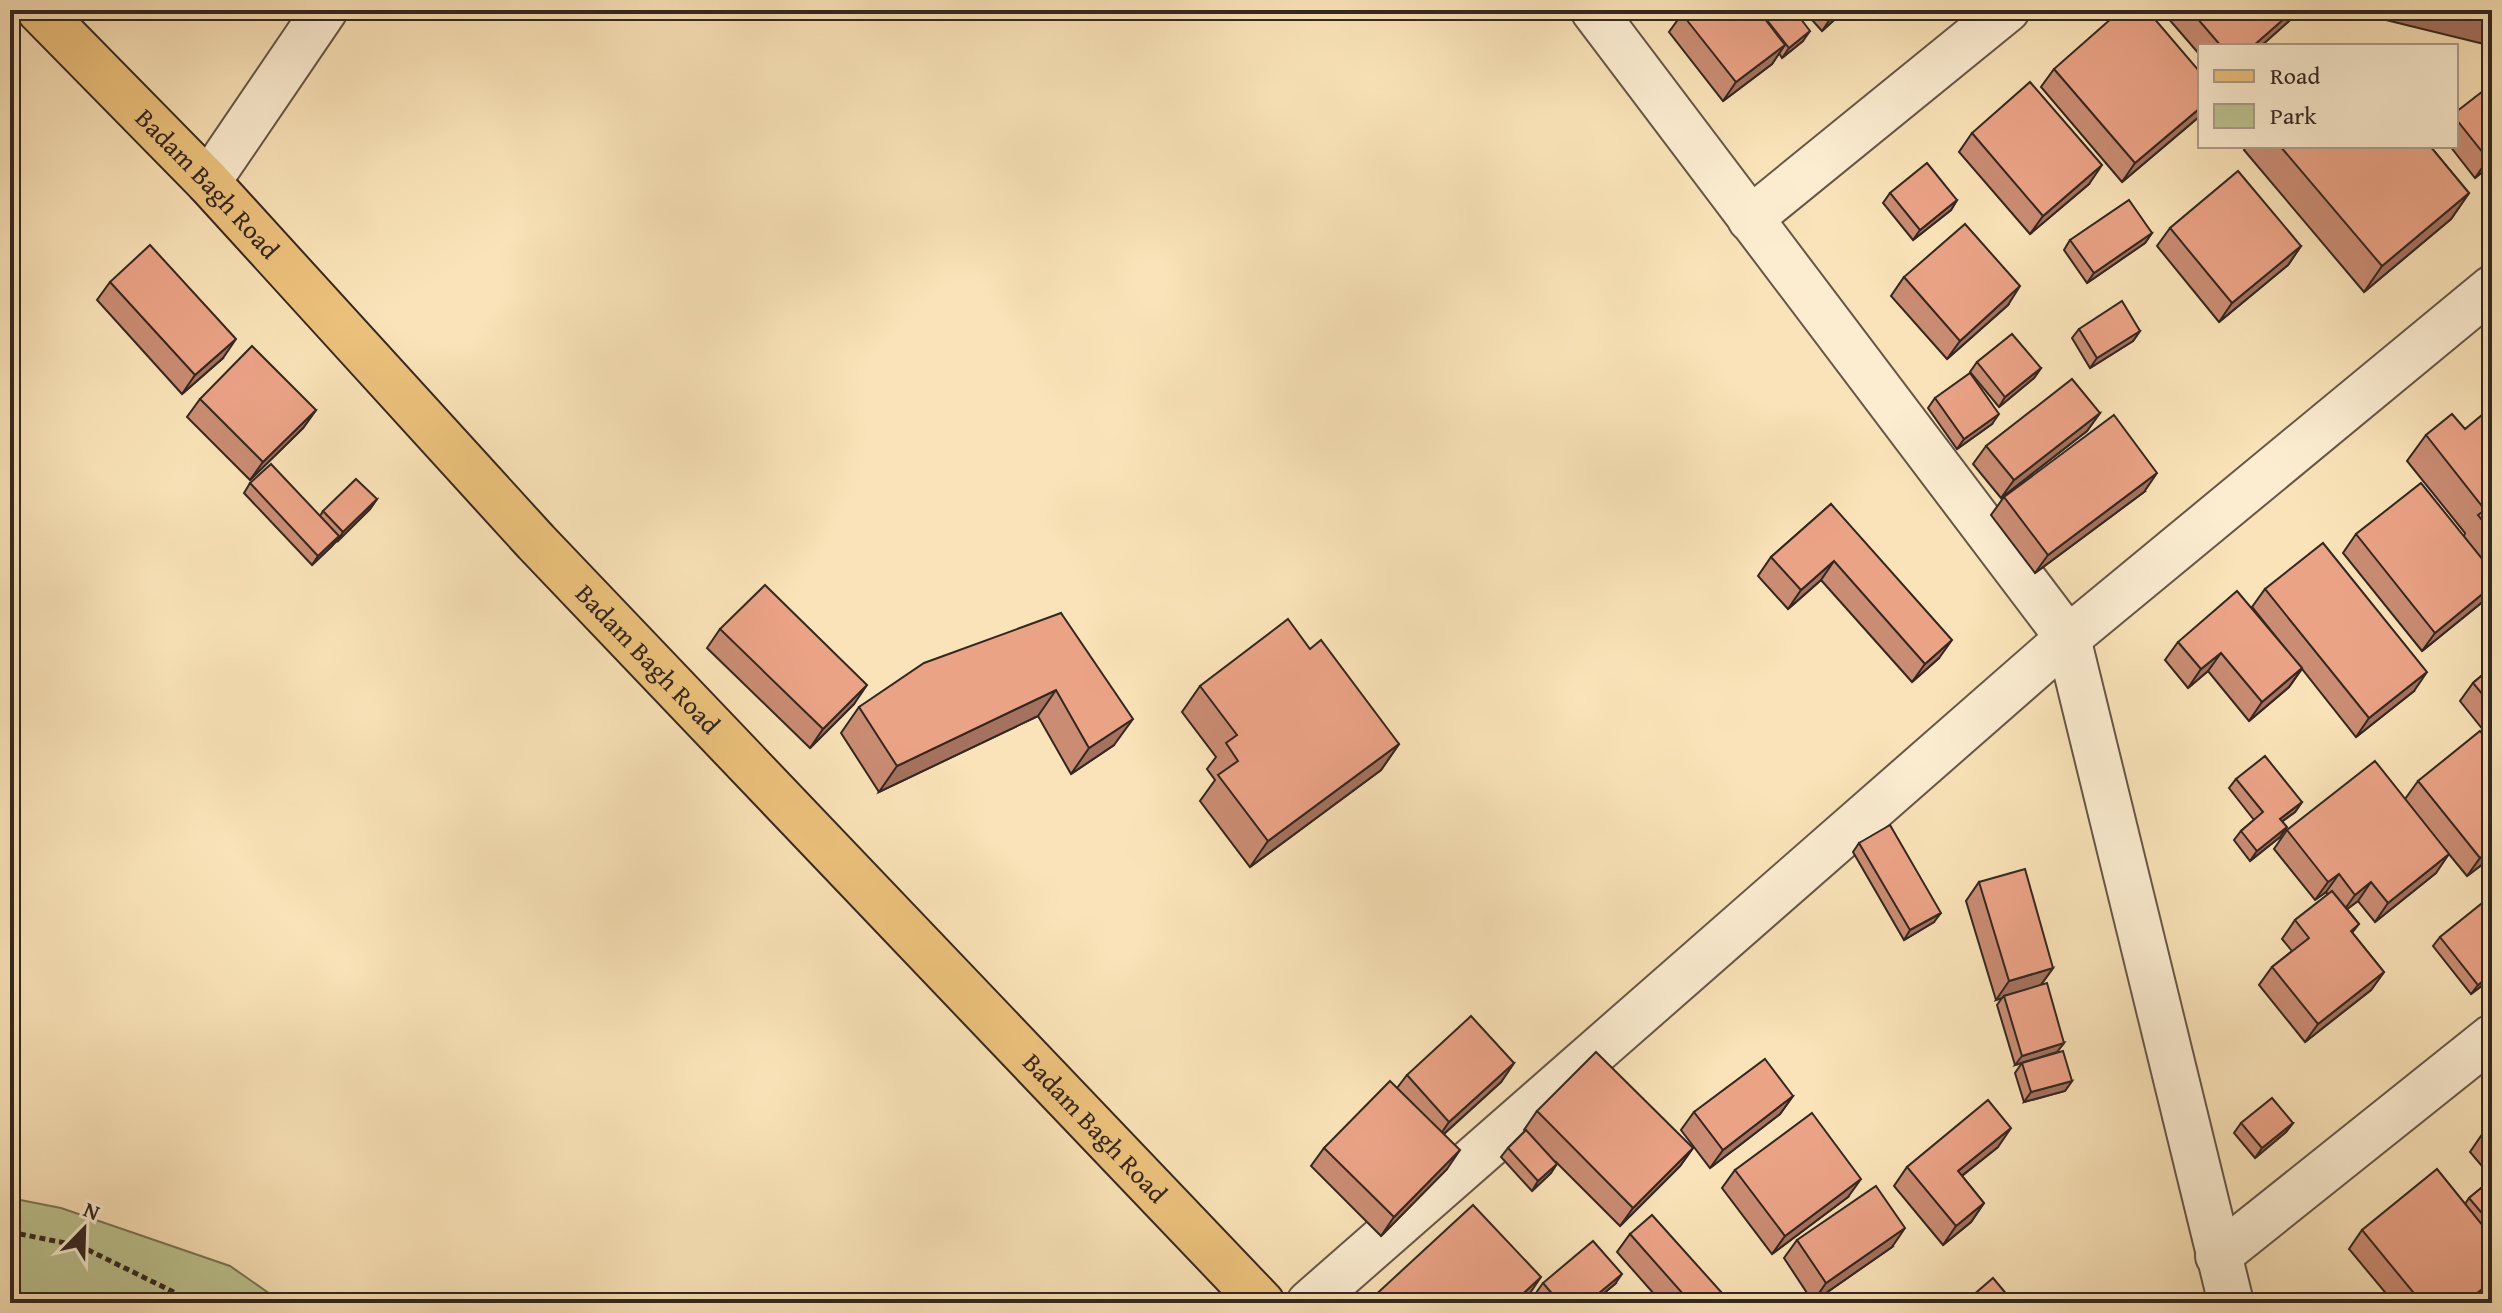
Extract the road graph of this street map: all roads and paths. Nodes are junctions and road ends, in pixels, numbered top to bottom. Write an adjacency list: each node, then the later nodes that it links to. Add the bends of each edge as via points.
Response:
1 (39, 10): 5 (main road, Badam Bagh Road)
2 (325, 10): 5 (street)
3 (1593, 10): 6 (street)
4 (2007, 10): 6 (street)
5 (208, 182): 13 (main road, Badam Bagh Road, via 536,542)
6 (1750, 219): 8 (street)
7 (2492, 288): 8 (street)
8 (2068, 638): 11 (street); 14 (street)
9 (2492, 1037): 11 (street)
10 (10, 1232): 12 (path, via 80,1246)
11 (2218, 1256): 15 (street)
12 (196, 1303)
13 (1262, 1303)
14 (1309, 1303)
15 (2231, 1303)

